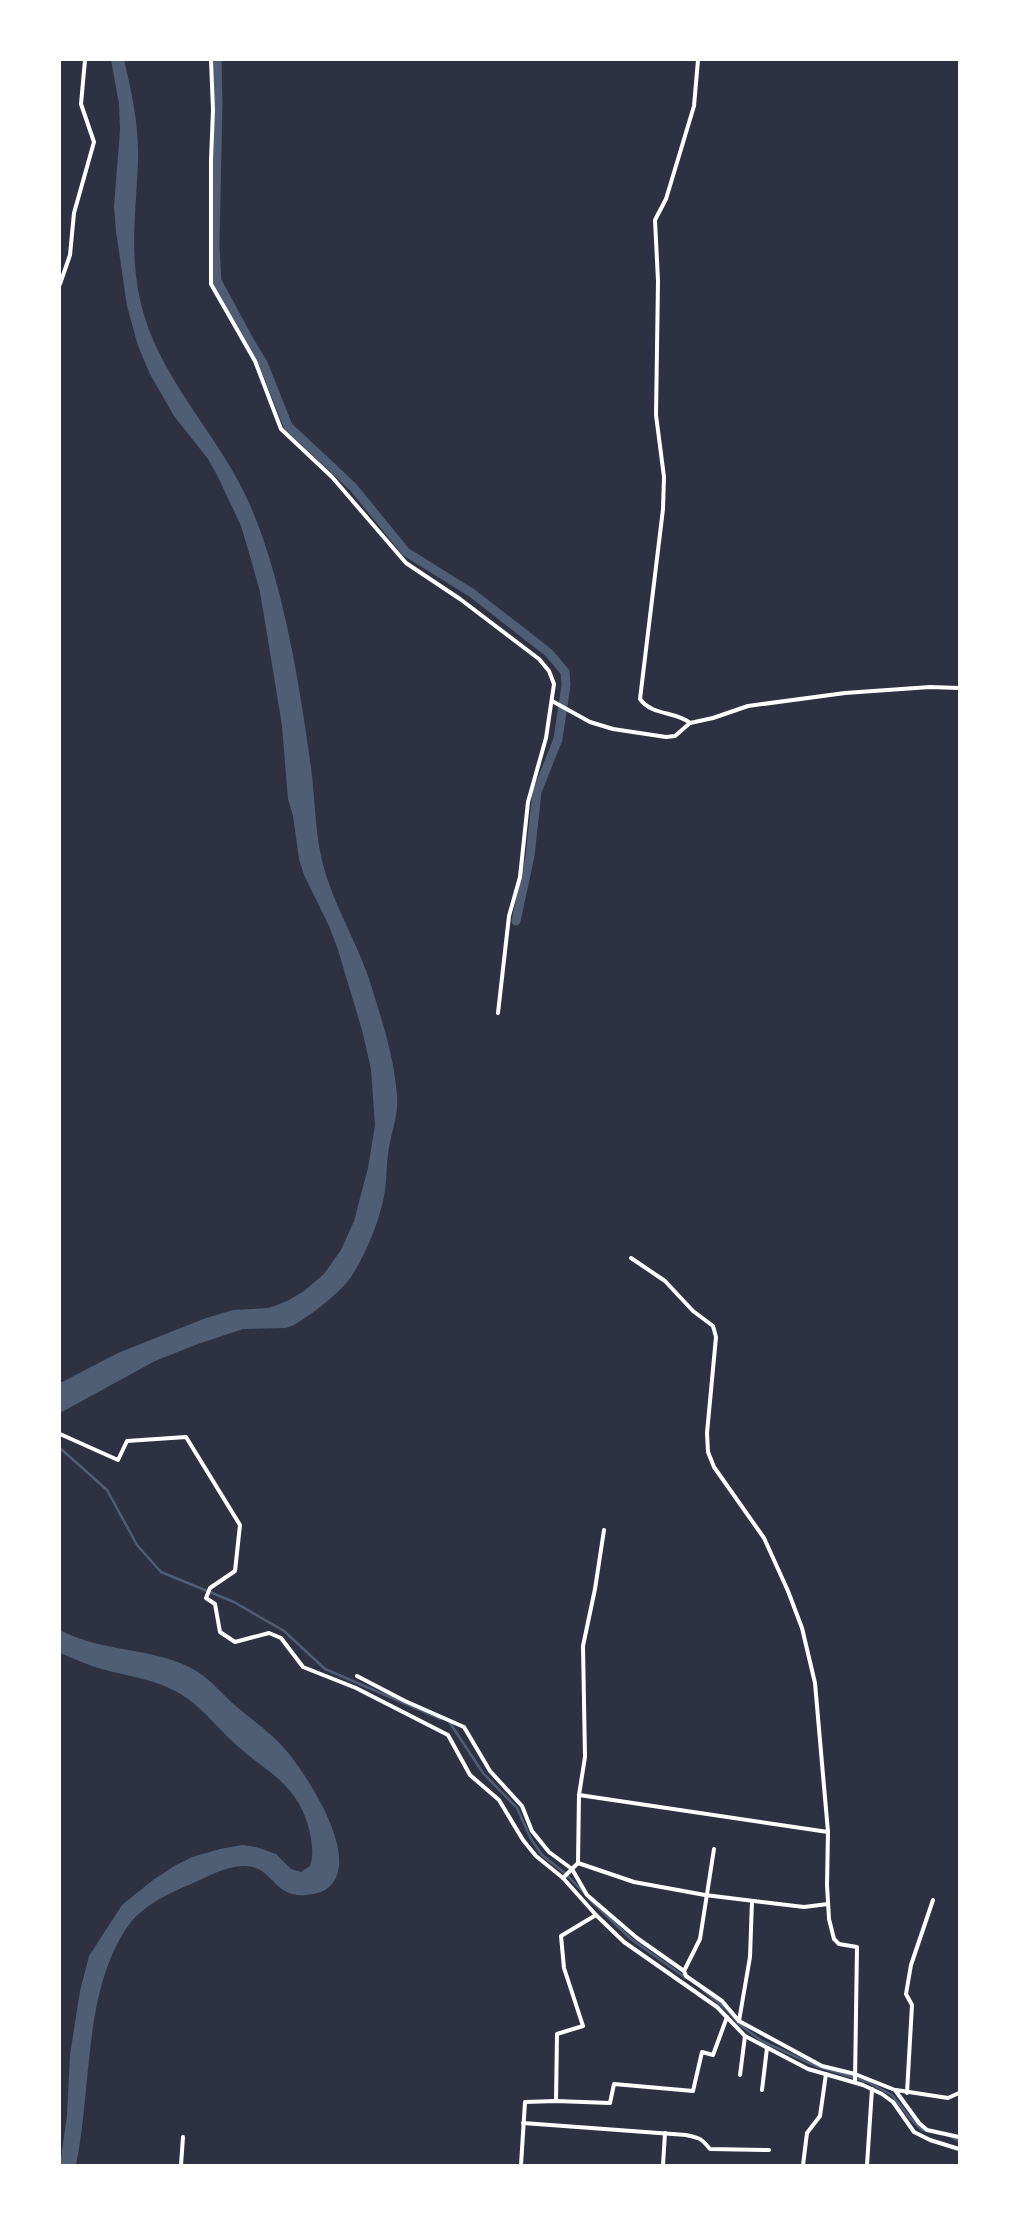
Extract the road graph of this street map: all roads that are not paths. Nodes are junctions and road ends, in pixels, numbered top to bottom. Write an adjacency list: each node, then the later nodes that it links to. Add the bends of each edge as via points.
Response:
1 (85, 60): 4 (street, via 81,104 94,142 74,213 70,254)
2 (211, 60): 6 (street, via 211,284 255,361 280,429 332,477 406,562 539,659 554,684)
3 (698, 60): 7 (street, via 694,106 666,199 655,220 658,281 656,414 664,477 663,509 640,699 661,713)
4 (60, 284)
5 (959, 688): 7 (street, via 930,687 828,695 748,706)
6 (552, 701): 7 (street, via 590,722 613,729 666,737 675,736); 8 (street, via 546,738 528,802 520,877 509,916)
7 (690, 723)
8 (498, 1013)
9 (631, 1258): 14 (street, via 665,1281 693,1311 713,1326 716,1337 708,1452 714,1467 764,1538 802,1628 815,1683)
10 (60, 1434): 18 (street, via 118,1460 127,1441 186,1437 240,1525 235,1572 210,1588 206,1598 215,1604 220,1632 235,1642 269,1633 281,1638 302,1667 356,1688 448,1734 470,1775 499,1800 536,1856)
11 (604, 1530): 13 (street, via 583,1646 585,1758)
12 (357, 1676): 17 (street, via 405,1702 464,1727 490,1771 522,1806 532,1831 549,1852)
13 (578, 1795): 14 (street); 16 (street)
14 (828, 1832): 22 (street)
15 (714, 1849): 19 (street)
16 (578, 1863): 17 (street); 19 (street, via 634,1882)
17 (572, 1869): 18 (street); 24 (street, via 587,1895 637,1938)
18 (563, 1878): 23 (street)
19 (708, 1895): 21 (street); 24 (street, via 700,1939)
20 (934, 1900): 39 (street, via 911,1965 906,1994 912,2005)
21 (752, 1901): 22 (street, via 804,1907); 26 (street, via 750,1957)
22 (828, 1904): 35 (street, via 834,1939 839,1944 857,1947)
23 (596, 1915): 25 (street, via 624,1942); 41 (street, via 561,1936 564,1968 583,2026 557,2034)
24 (684, 1971): 26 (street, via 686,1976 722,2001)
25 (727, 2017): 27 (street); 41 (street, via 713,2055 702,2052 694,2090 614,2084 610,2103)
26 (739, 2021): 27 (street); 28 (street)
27 (738, 2028): 29 (street)
28 (755, 2030): 30 (street); 31 (street)
29 (745, 2036): 30 (street); 34 (street)
30 (752, 2040): 32 (street)
31 (772, 2040): 32 (street); 35 (street, via 822,2066)
32 (769, 2048): 33 (street, via 808,2069); 37 (street)
33 (826, 2074): 35 (street); 51 (street, via 820,2116 807,2132)
34 (740, 2075)
35 (855, 2078): 36 (street); 38 (street)
36 (872, 2089): 46 (street, via 893,2102 914,2132); 52 (street)
37 (762, 2090)
38 (895, 2090): 39 (street); 44 (street, via 927,2130)
39 (907, 2093): 40 (street, via 948,2098)
40 (959, 2093)
41 (556, 2101): 42 (street, via 525,2102)
42 (523, 2123): 43 (street); 49 (street)
43 (665, 2133): 47 (street, via 700,2138 710,2149); 50 (street)
44 (959, 2136)
45 (183, 2137): 48 (street)
46 (959, 2149)
47 (769, 2150)
48 (182, 2165)
49 (521, 2165)
50 (663, 2165)
51 (803, 2165)
52 (867, 2165)

